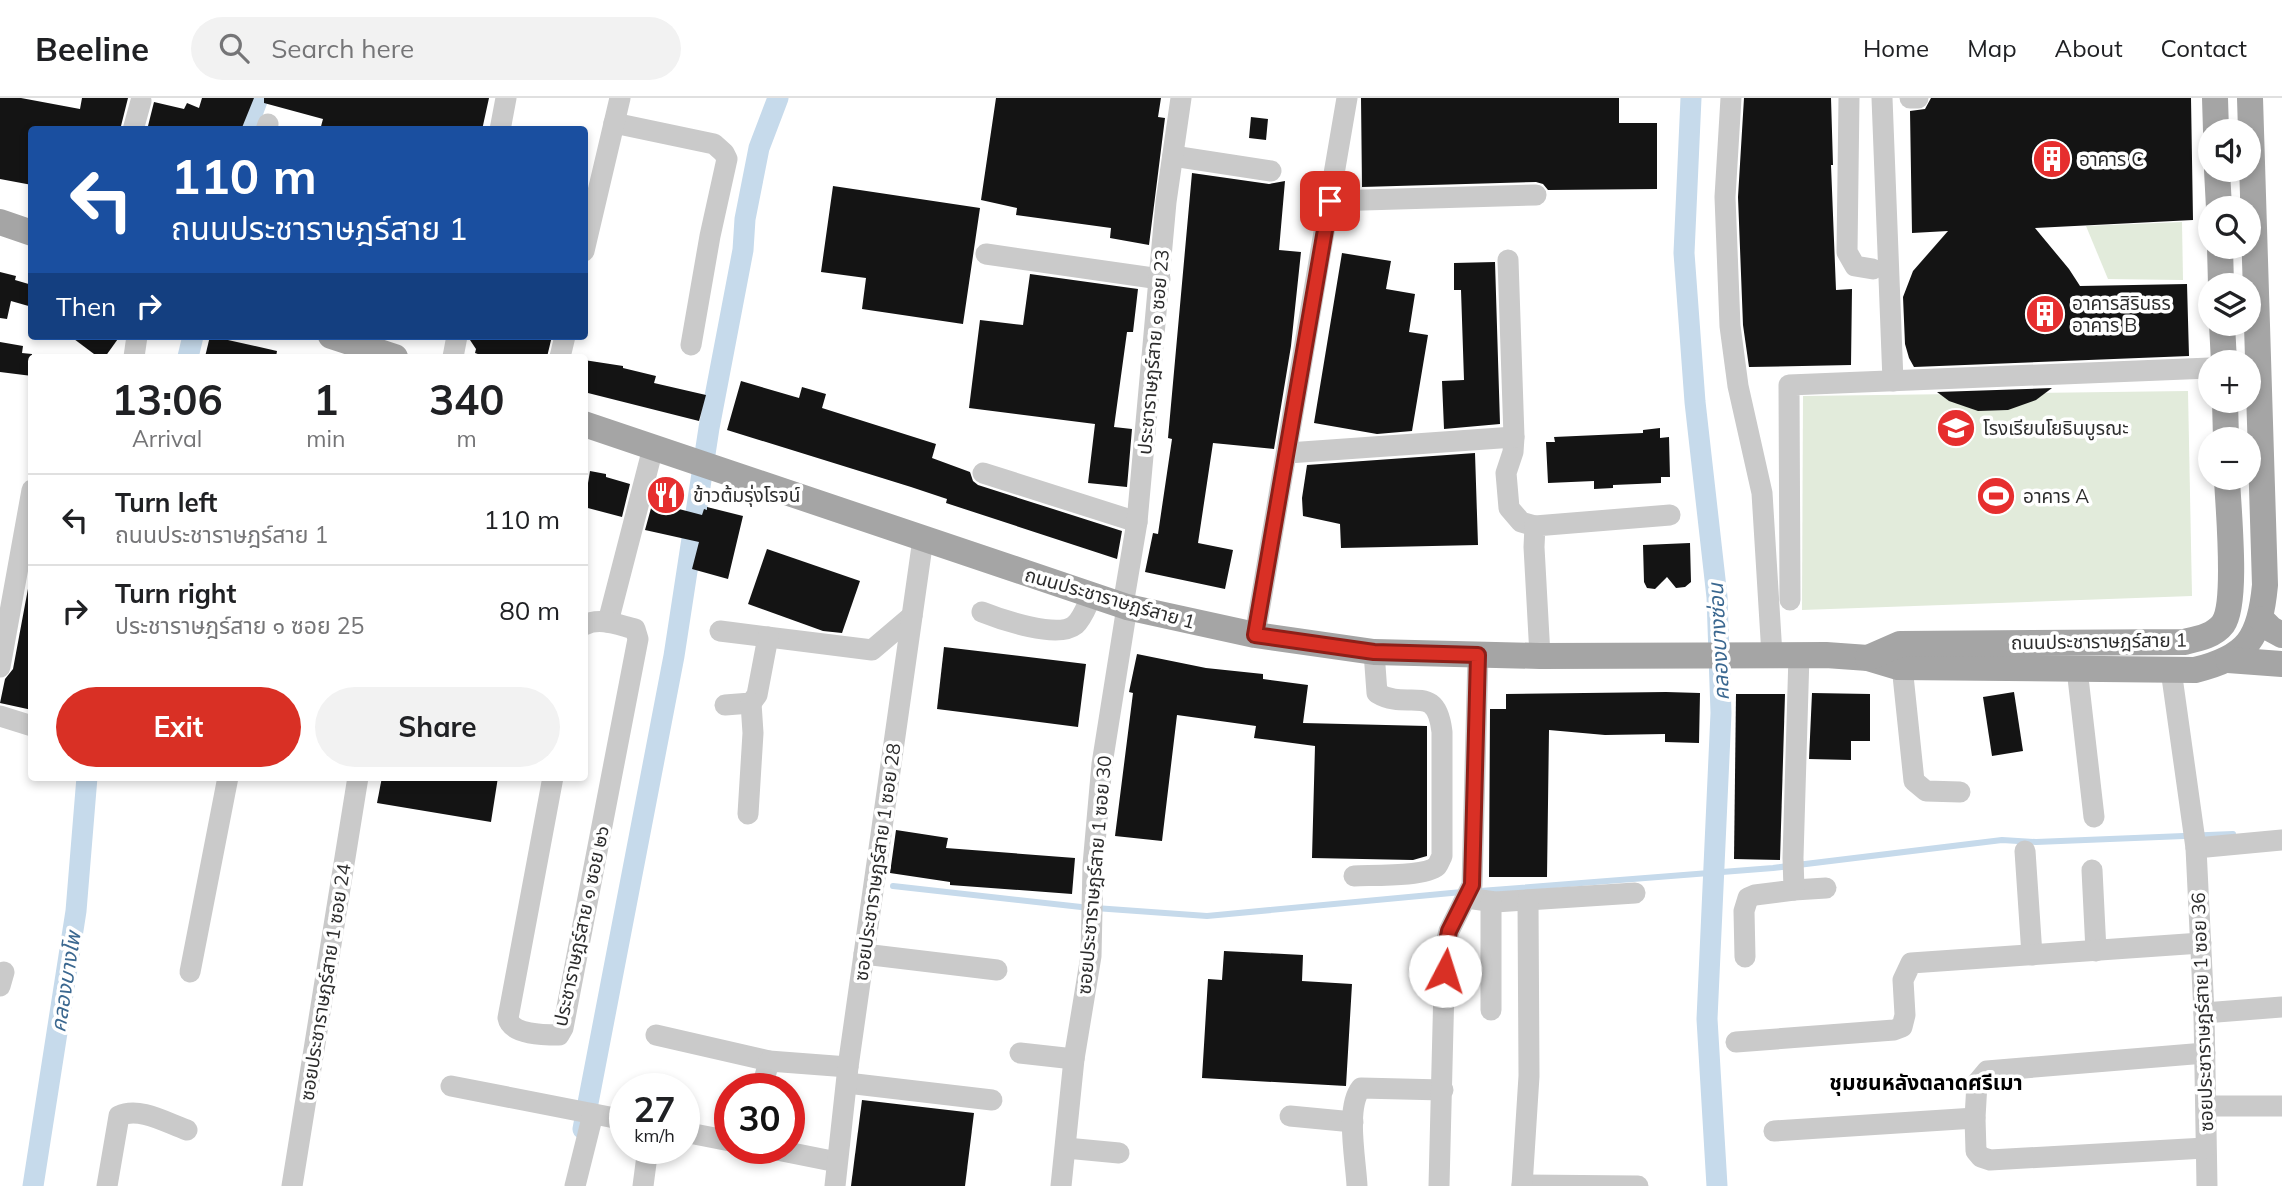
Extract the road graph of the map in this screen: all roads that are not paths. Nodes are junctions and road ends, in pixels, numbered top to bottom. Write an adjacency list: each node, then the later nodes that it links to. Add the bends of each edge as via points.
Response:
1 (506, 98): 16 (street)
2 (620, 98): 14 (street)
3 (1181, 98): 17 (street, ประชาราษฎร์สาย ๑ ซอย 23)
4 (1347, 98): 20 (street)
5 (1731, 98): 58 (street, via 1725,197 1730,326 1762,493)
6 (1849, 98): 26 (street, via 1847,252 1855,266)
7 (1882, 98): 32 (street)
8 (1910, 98): 9 (street)
9 (1918, 98)
10 (2215, 98): 13 (main road)
11 (2250, 98): 49 (main road, ถนนประชาราษฎร์สาย 1, via 2264,585)
12 (141, 101): 15 (street)
13 (2216, 119)
14 (614, 123): 23 (street); 28 (street, via 714,144 727,159)
15 (134, 126)
16 (501, 126)
17 (1173, 156): 18 (street); 27 (street, ประชาราษฎร์สาย ๑ ซอย 23)
18 (1271, 171)
19 (1536, 195): 20 (street)
20 (1330, 201): 36 (street)
21 (0, 222): 22 (main road)
22 (28, 232)
23 (588, 234)
24 (986, 254): 27 (street)
25 (1508, 260): 34 (street)
26 (1872, 269)
27 (1160, 279): 41 (street, ประชาราษฎร์สาย ๑ ซอย 23)
28 (691, 345)
29 (345, 346): 30 (main road)
30 (381, 354)
31 (2198, 368): 32 (street)
32 (1893, 381): 45 (street, via 1789,384)
33 (588, 425): 35 (main road, ถนนประชาราษฎร์สาย 1)
34 (1514, 437): 36 (street); 42 (street, via 1506,473 1509,508 1521,522)
35 (653, 448): 43 (main road, ถนนประชาราษฎร์สาย 1); 50 (street)
36 (1288, 453): 53 (street)
37 (982, 473): 41 (street)
38 (2227, 490): 61 (main road, ถนนประชาราษฎร์สาย 1, via 2229,612 2214,633 2184,642 1900,644)
39 (28, 512): 64 (street)
40 (1670, 515): 42 (street)
41 (1137, 522): 46 (street, ประชาราษฎร์สาย ๑ ซอย 23)
42 (1535, 526): 60 (street)
43 (923, 539): 44 (main road, ถนนประชาราษฎร์สาย 1); 48 (street, ซอยประชาราษฎร์สาย 1 ซอย 28)
44 (1092, 595): 46 (main road, ถนนประชาราษฎร์สาย 1); 47 (street, via 1080,620 1060,631)
45 (1790, 600)
46 (1125, 606): 53 (main road, ถนนประชาราษฎร์สาย 1); 103 (street, ซอยประชาราษฎร์สาย 1 ซอย 30, via 1102,764 1091,956)
47 (982, 612)
48 (912, 616): 55 (street, via 872,650); 91 (street, ซอยประชาราษฎร์สาย 1 ซอย 28)
49 (2260, 619): 54 (main road); 62 (main road, ถนนประชาราษฎร์สาย 1, via 2244,647)
50 (608, 622): 51 (street); 74 (street, ประชาราษฎร์สาย ๑ ซอย ๒๖, via 635,629 638,639 559,1035 515,1029 508,1018)
51 (588, 623)
52 (720, 631): 55 (street)
53 (1255, 635): 56 (main road, ถนนประชาราษฎร์สาย 1)
54 (2282, 635)
55 (768, 637): 68 (street, via 757,695)
56 (1374, 652): 57 (main road, ถนนประชาราษฎร์สาย 1); 82 (street, via 1377,693 1384,698 1426,701 1440,714 1442,856 1431,869)
57 (1478, 655): 60 (main road, ถนนประชาราษฎร์สาย 1); 85 (street)
58 (1772, 655): 59 (main road, ถนนประชาราษฎร์สาย 1); 60 (main road, ถนนประชาราษฎร์สาย 1)
59 (1799, 655): 61 (main road, ถนนประชาราษฎร์สาย 1); 83 (street)
60 (1540, 656)
61 (1868, 657): 65 (main road, ถนนประชาราษฎร์สาย 1)
62 (2228, 660): 63 (main road, ถนนประชาราษฎร์สาย 1); 67 (main road, ถนนประชาราษฎร์สาย 1, via 2195,670)
63 (2282, 664)
64 (0, 667)
65 (1902, 667): 66 (main road, ถนนประชาราษฎร์สาย 1); 75 (street, via 1914,780 1926,791)
66 (2077, 668): 67 (main road, ถนนประชาราษฎร์สาย 1); 77 (street)
67 (2171, 670): 78 (street, ซอยประชาราษฎร์สาย 1 ซอย 36)
68 (751, 703): 69 (street); 76 (street)
69 (725, 705)
70 (0, 716): 71 (street)
71 (28, 725)
72 (227, 781): 95 (street)
73 (357, 781): 127 (street, ซอยประชาราษฎร์สาย 1 ซอย 24)
74 (552, 781)
75 (1961, 792)
76 (748, 814)
77 (2094, 817)
78 (2195, 840): 79 (street, via 2210,845); 89 (street, ซอยประชาราษฎร์สาย 1 ซอย 36)
79 (2282, 840)
80 (2025, 851): 92 (street)
81 (2092, 870): 90 (street)
82 (1354, 876)
83 (1794, 876): 84 (street); 93 (street, via 1748,898)
84 (1826, 888)
85 (1469, 893): 88 (street); 108 (street, via 1449,931 1446,947)
86 (1635, 893): 87 (street)
87 (1528, 900): 88 (street); 125 (street, via 1529,1076)
88 (1490, 902): 97 (street)
89 (2201, 943): 90 (street); 98 (street, ซอยประชาราษฎร์สาย 1 ซอย 36)
90 (2096, 951): 92 (street)
91 (864, 954): 94 (street); 106 (street, ซอยประชาราษฎร์สาย 1 ซอย 28)
92 (2032, 955): 100 (street, via 1911,963 1903,980 1905,1022 1894,1030)
93 (1745, 957)
94 (997, 970)
95 (190, 972)
96 (2282, 1007): 98 (street)
97 (1491, 1010)
98 (2204, 1013): 102 (street, ซอยประชาราษฎร์สาย 1 ซอย 36)
99 (656, 1035): 104 (street)
100 (1736, 1042)
101 (1020, 1053): 103 (street)
102 (2204, 1054): 110 (street, ซอยประชาราษฎร์สาย 1 ซอย 36); 115 (street, via 1987,1071 1977,1083)
103 (1074, 1059): 119 (street, ซอยประชาราษฎร์สาย 1 ซอย 30)
104 (769, 1061): 105 (street); 106 (street)
105 (766, 1073)
106 (847, 1075): 109 (street); 123 (street, ซอยประชาราษฎร์สาย 1 ซอย 28)
107 (451, 1086): 112 (street)
108 (1443, 1090): 116 (street, via 1361,1088); 133 (street)
109 (992, 1100)
110 (2207, 1106): 111 (street); 120 (street, ซอยประชาราษฎร์สาย 1 ซอย 36)
111 (2282, 1106)
112 (585, 1112): 114 (street); 128 (street)
113 (1290, 1116): 116 (street)
114 (609, 1117)
115 (1975, 1118): 118 (street); 120 (street, via 1976,1151 1990,1160)
116 (1353, 1122): 132 (street)
117 (187, 1130): 126 (street, via 141,1113 129,1111 119,1116)
118 (1774, 1131)
119 (1066, 1148): 121 (street); 131 (street, ซอยประชาราษฎร์สาย 1 ซอย 30)
120 (2205, 1148): 135 (street, ซอยประชาราษฎร์สาย 1 ซอย 36)
121 (1119, 1153)
122 (805, 1156): 123 (street)
123 (837, 1162): 130 (street, ซอยประชาราษฎร์สาย 1 ซอย 28)
124 (646, 1164): 129 (street)
125 (1522, 1185): 134 (street)
126 (107, 1186)
127 (292, 1186)
128 (575, 1186)
129 (643, 1186)
130 (835, 1186)
131 (1061, 1186)
132 (1357, 1186)
133 (1439, 1186)
134 (1638, 1186)
135 (2207, 1186)

